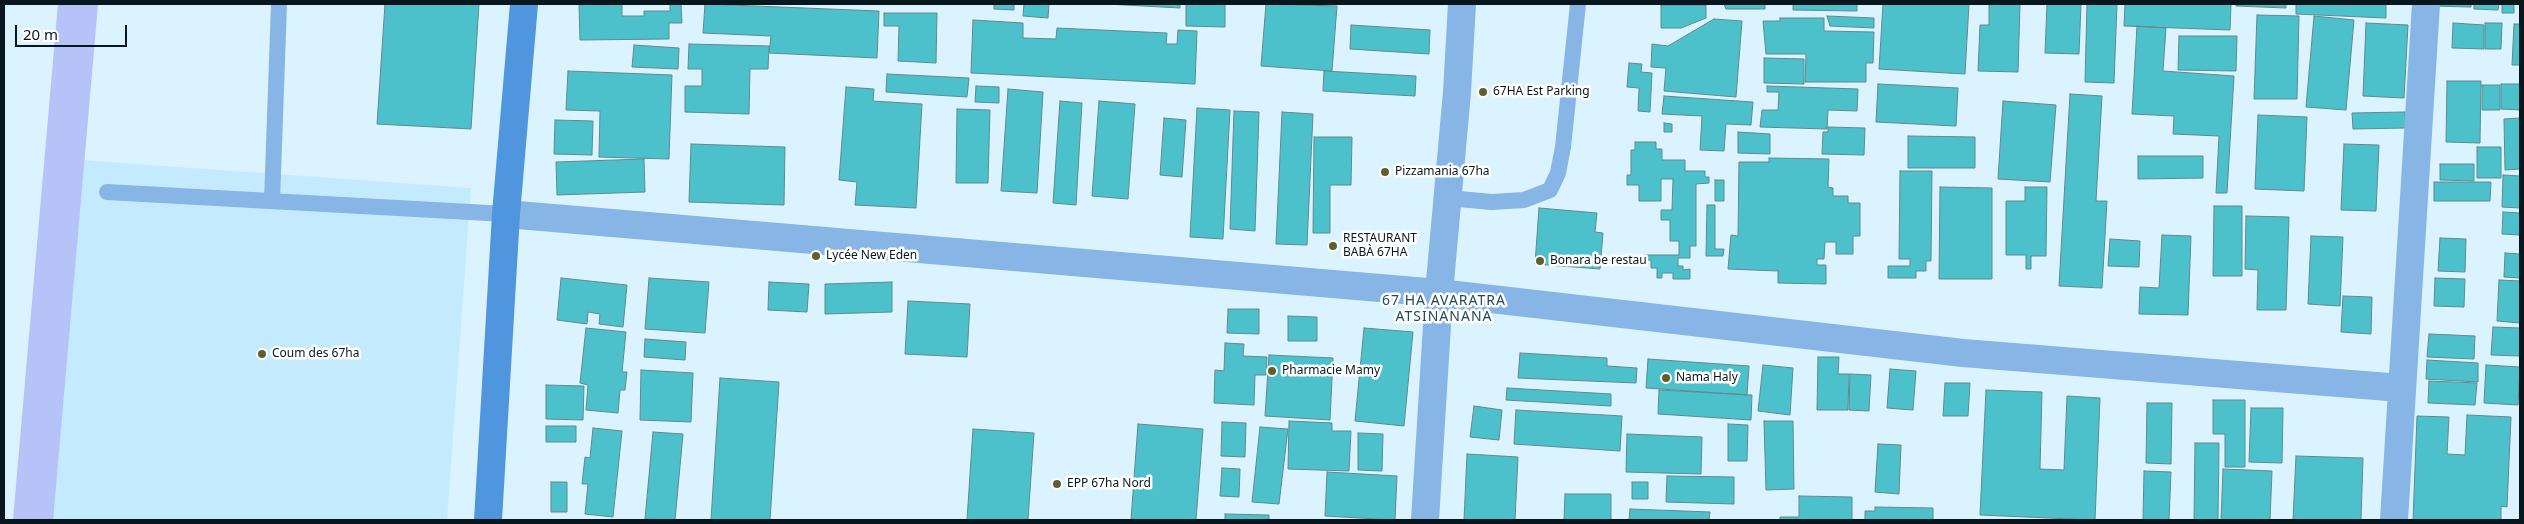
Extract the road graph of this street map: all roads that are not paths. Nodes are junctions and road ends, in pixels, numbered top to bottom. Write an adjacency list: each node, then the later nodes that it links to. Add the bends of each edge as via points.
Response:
1 (279, 4): 8 (lane)
2 (524, 4): 9 (main road)
3 (1462, 4): 7 (street)
4 (1578, 4): 7 (lane, via 1563,147 1558,173 1550,190 1524,200 1492,202)
5 (2426, 4): 11 (street)
6 (107, 192): 8 (lane)
7 (1448, 198): 10 (street)
8 (272, 201): 9 (lane)
9 (506, 214): 10 (street); 12 (main road)
10 (1440, 293): 11 (street, via 1963,353); 13 (street)
11 (2401, 388): 14 (street)
12 (488, 520)
13 (1425, 520)
14 (2394, 520)

